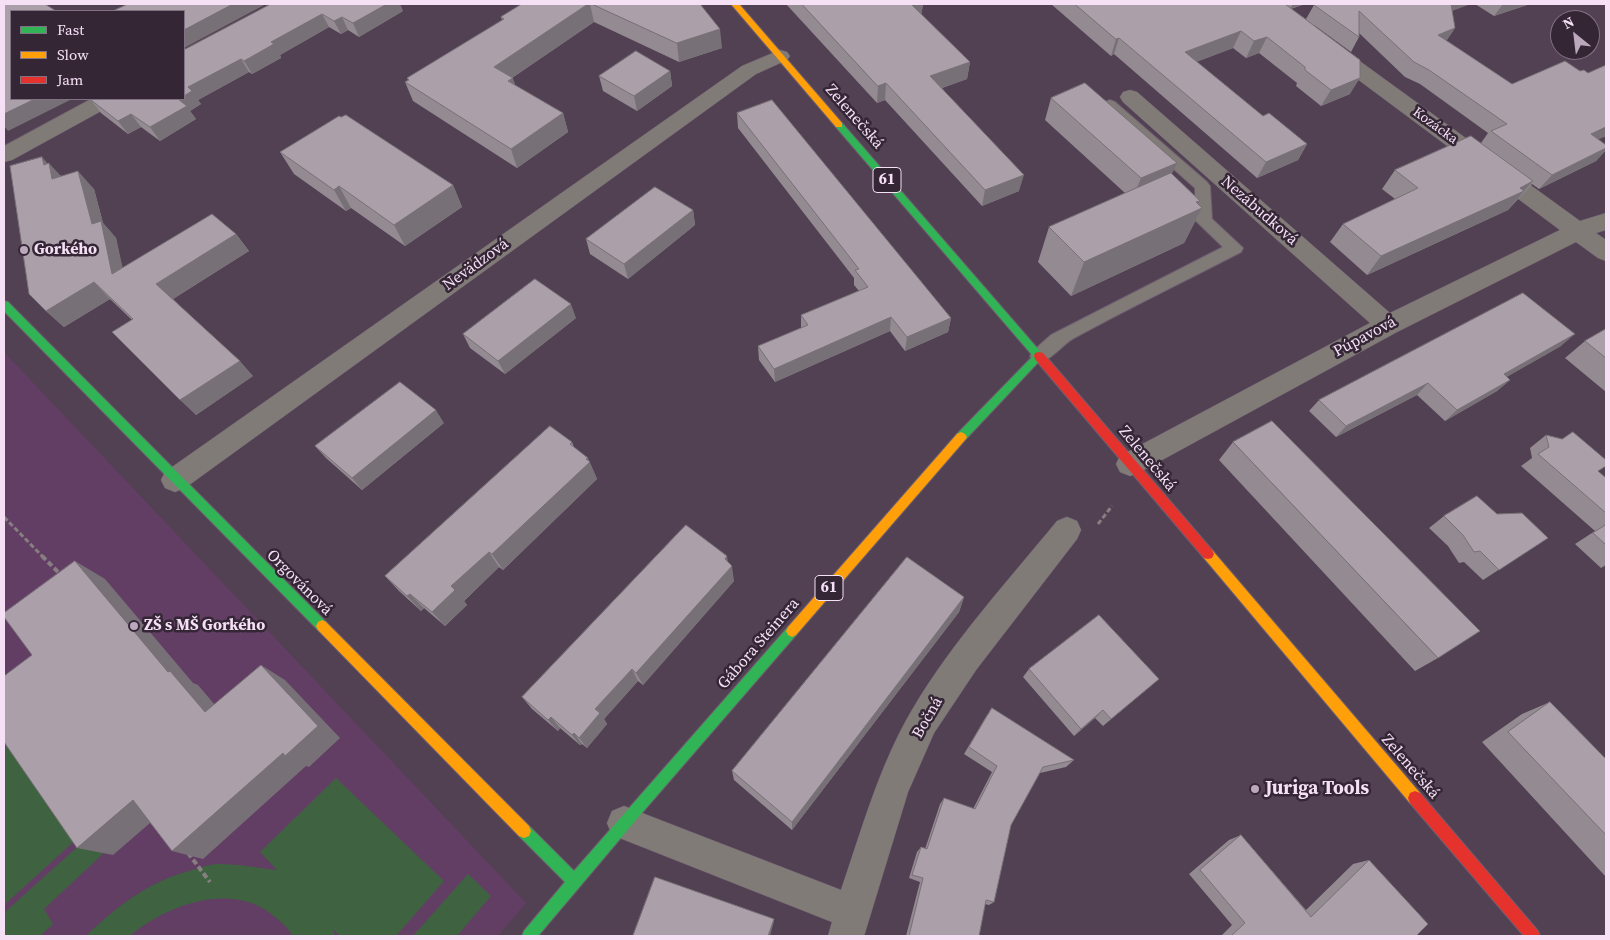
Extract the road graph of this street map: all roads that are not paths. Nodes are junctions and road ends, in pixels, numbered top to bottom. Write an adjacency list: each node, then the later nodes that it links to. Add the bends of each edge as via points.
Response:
1 (736, 4): 5 (street, Zelenečská / 61)
2 (1269, 4): 4 (street, Kozácka)
3 (1311, 10): 4 (street)
4 (1288, 18): 10 (street, Kozácka)
5 (780, 56): 14 (street, Zelenečská / 61); 16 (street, Nevädzová, via 749,70)
6 (105, 100): 8 (street)
7 (1120, 101): 13 (street, Nezábudková); 14 (lane, via 1202,186 1204,221 1235,248 1067,334)
8 (4, 155)
9 (1606, 221): 10 (street, Púpavová)
10 (1577, 231): 11 (street, Kozácka); 13 (street, Púpavová)
11 (1606, 252)
12 (4, 305): 16 (street, Orgovánová)
13 (1388, 325): 15 (street, Púpavová)
14 (1039, 356): 15 (street, Zelenečská); 18 (street, Gábora Steinera / 61, via 990,405)
15 (1130, 464): 21 (street, Zelenečská)
16 (175, 480): 19 (street, Orgovánová)
17 (1067, 530): 20 (street, Bočná, via 965,659 923,722 892,788)
18 (624, 823): 19 (street, Gábora Steinera / 61); 20 (street)
19 (574, 881): 22 (street, Gábora Steinera / 61)
20 (849, 924)
21 (1521, 932)
22 (528, 936)

